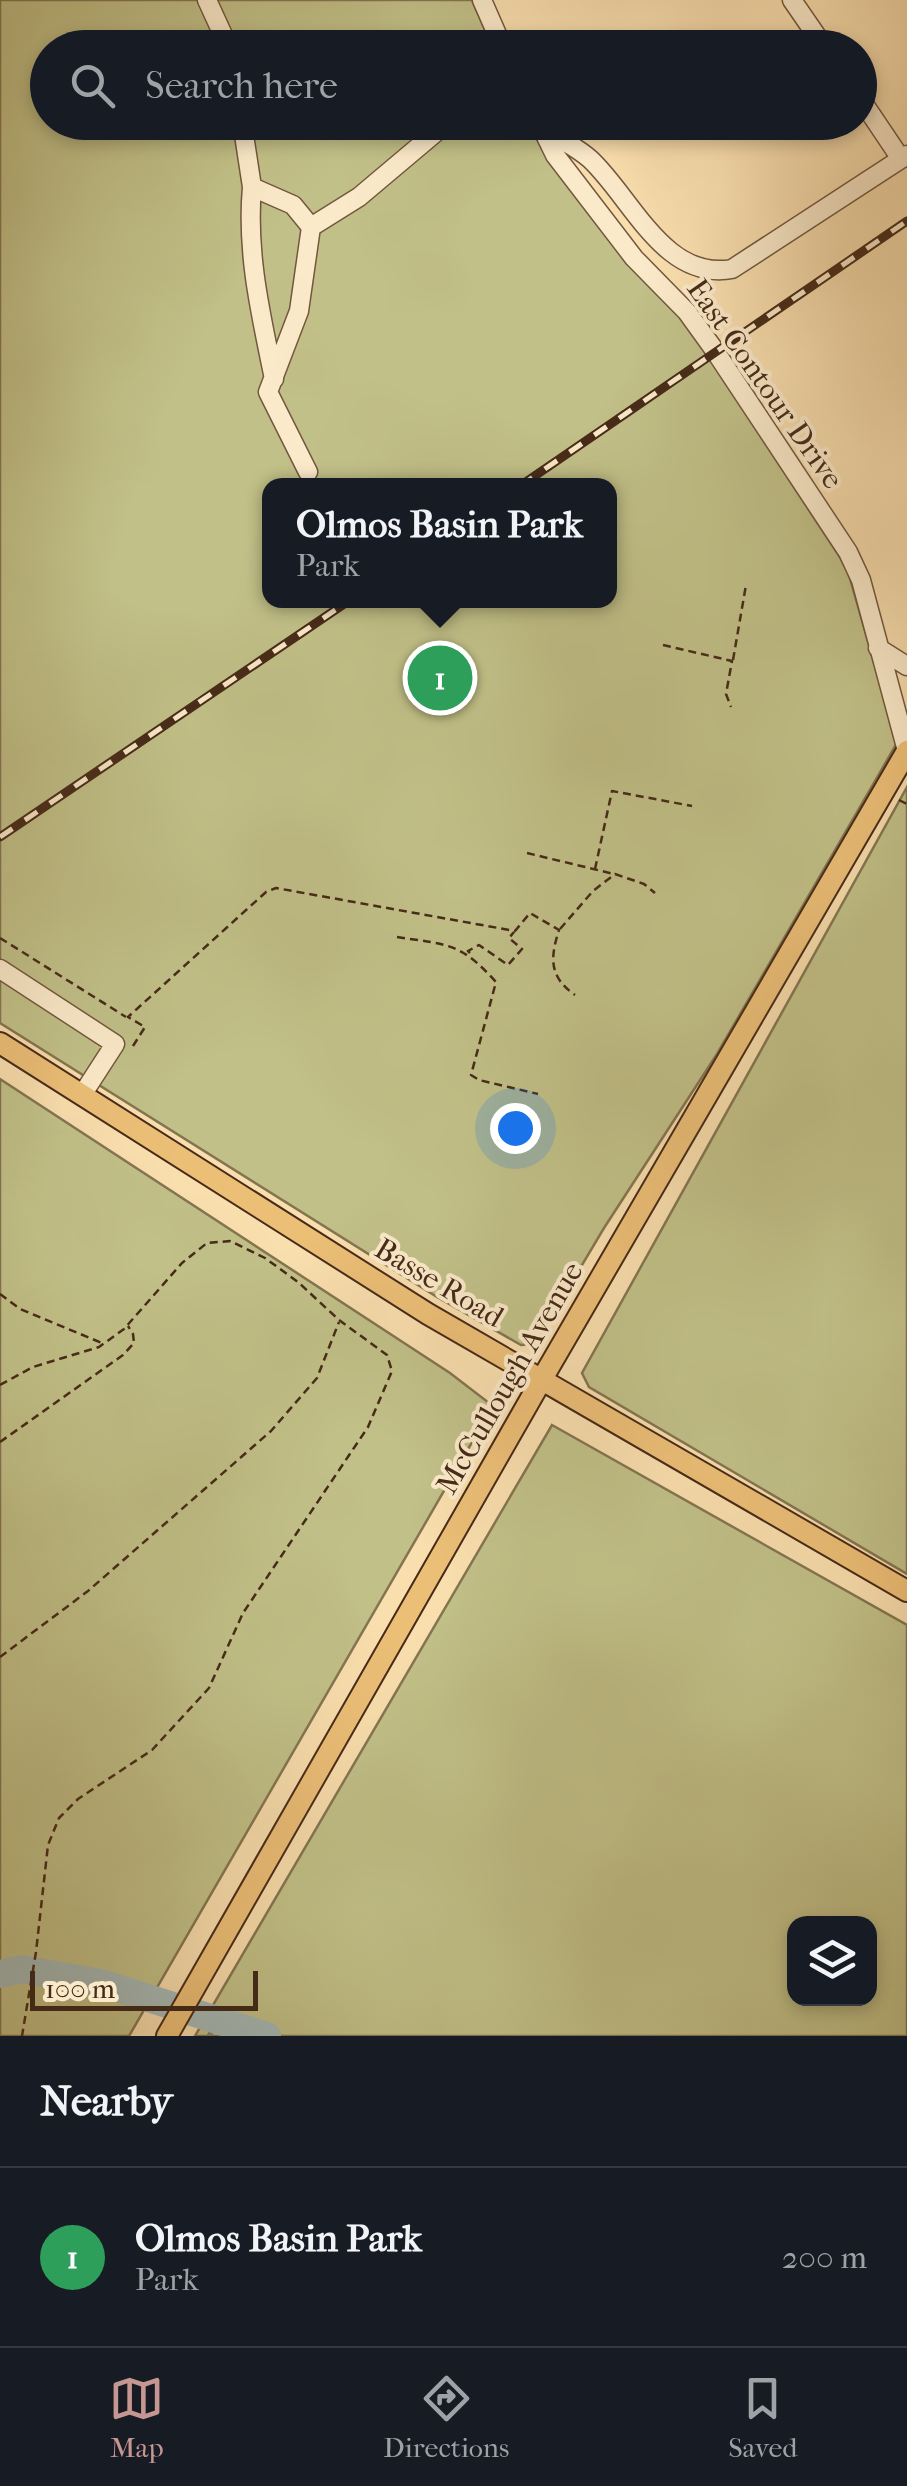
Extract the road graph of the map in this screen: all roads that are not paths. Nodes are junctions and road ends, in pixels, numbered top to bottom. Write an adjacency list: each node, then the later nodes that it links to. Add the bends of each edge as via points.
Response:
1 (207, 0): 4 (street)
2 (482, 0): 5 (street)
3 (792, 0): 6 (street)
4 (221, 30)
5 (496, 30)
6 (813, 30)
7 (877, 121): 12 (street)
8 (245, 140): 13 (street)
9 (427, 140): 14 (street)
10 (548, 140): 17 (street, East Contour Drive, via 634,258 687,312 848,552)
11 (562, 140): 12 (street, via 589,158 668,251 714,272 732,268)
12 (904, 157)
13 (252, 188): 14 (street, via 293,205); 15 (street, via 249,228)
14 (311, 227): 15 (street, via 298,311)
15 (274, 380): 16 (street, via 268,392)
16 (308, 472)
17 (878, 648): 18 (street); 19 (street, East Contour Drive)
18 (907, 666)
19 (907, 751): 23 (main road, McCullough Avenue)
20 (0, 970): 22 (street, via 116,1044)
21 (0, 1043): 22 (main road, Basse Road)
22 (82, 1096): 23 (main road, Basse Road)
23 (542, 1379): 24 (main road, Basse Road); 25 (main road, McCullough Avenue)
24 (907, 1591)
25 (168, 2036)

